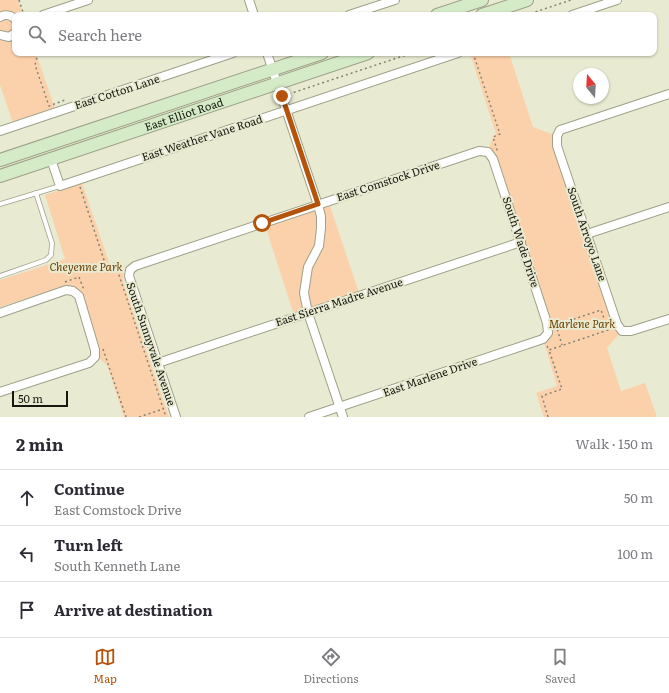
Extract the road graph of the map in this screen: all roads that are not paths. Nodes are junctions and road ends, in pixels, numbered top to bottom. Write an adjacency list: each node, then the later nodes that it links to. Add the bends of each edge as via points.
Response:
1 (88, 0): 7 (street)
2 (249, 0): 8 (street)
3 (395, 0): 9 (street)
4 (482, 0): 10 (main road)
5 (528, 0): 11 (main road)
6 (617, 0): 12 (street)
7 (52, 12)
8 (253, 12)
9 (358, 12)
10 (446, 12)
11 (491, 12)
12 (581, 12)
13 (0, 17): 14 (street, via 6,15)
14 (12, 17)
15 (0, 35): 16 (street, via 8,37)
16 (12, 35)
17 (224, 56): 25 (street, East Cotton Lane)
18 (267, 56): 22 (street)
19 (316, 56): 22 (main road, East Elliot Road)
20 (356, 56): 22 (main road, East Elliot Road)
21 (449, 56): 24 (street, East Weather Vane Road)
22 (275, 77): 24 (street); 27 (main road, East Elliot Road); 28 (main road, East Elliot Road)
23 (669, 94): 35 (street, South Arroyo Lane, via 560,130 557,146)
24 (286, 110): 30 (street, East Weather Vane Road); 33 (street)
25 (0, 131)
26 (489, 154): 33 (street, East Comstock Drive, via 479,151); 36 (street, South Wade Drive, via 493,159)
27 (51, 159): 29 (main road, East Elliot Road); 30 (street)
28 (0, 160)
29 (0, 176)
30 (60, 186): 31 (lane)
31 (36, 193): 32 (lane); 38 (lane, via 52,243 51,254 46,260)
32 (0, 204)
33 (318, 204): 37 (street, East Comstock Drive, via 135,266); 40 (street, via 321,222 318,246 308,267 304,293)
34 (669, 207): 35 (street)
35 (587, 234): 41 (street, South Arroyo Lane, via 617,324 622,331 631,331)
36 (521, 242): 40 (street, East Sierra Madre Avenue); 42 (street, South Wade Drive, via 548,323)
37 (130, 270): 43 (street, South Sunnyvale Avenue, via 129,276)
38 (0, 276)
39 (0, 313): 44 (street, via 66,290 73,291 79,296 95,350 95,357 89,363)
40 (308, 313): 43 (street, East Sierra Madre Avenue); 45 (street)
41 (669, 318)
42 (545, 336): 45 (street, East Marlene Drive)
43 (158, 363): 46 (street, South Sunnyvale Avenue)
44 (0, 392)
45 (339, 407): 47 (street, East Marlene Drive); 48 (street)
46 (176, 417)
47 (309, 417)
48 (342, 417)

